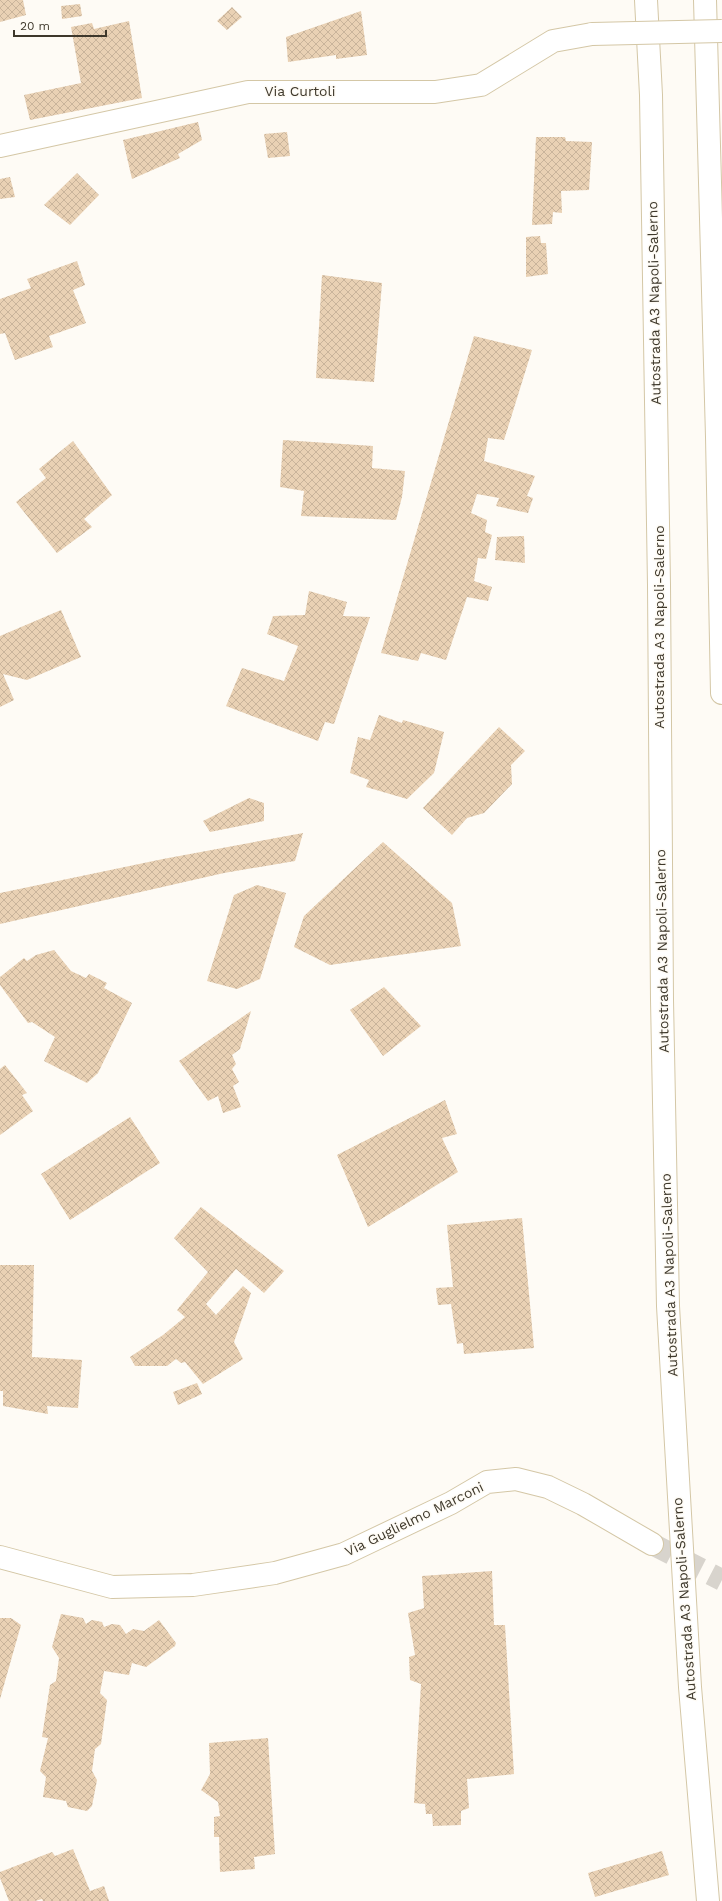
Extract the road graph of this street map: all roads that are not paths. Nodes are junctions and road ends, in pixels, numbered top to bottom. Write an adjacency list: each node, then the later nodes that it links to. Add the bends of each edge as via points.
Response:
1 (646, 0): 8 (main road, Autostrada A3 Napoli-Salerno, via 651,103 659,577 662,1000 668,1306 690,1687)
2 (705, 0): 5 (main road)
3 (722, 31): 4 (main road, Via Curtoli, bridge, via 592,34 553,42 481,85 436,92 248,92)
4 (0, 146)
5 (722, 693)
6 (652, 1544): 7 (main road, Via Guglielmo Marconi, via 548,1487 516,1479 487,1482 451,1503 344,1554 275,1573 193,1585 112,1587)
7 (0, 1557)
8 (708, 1901)

